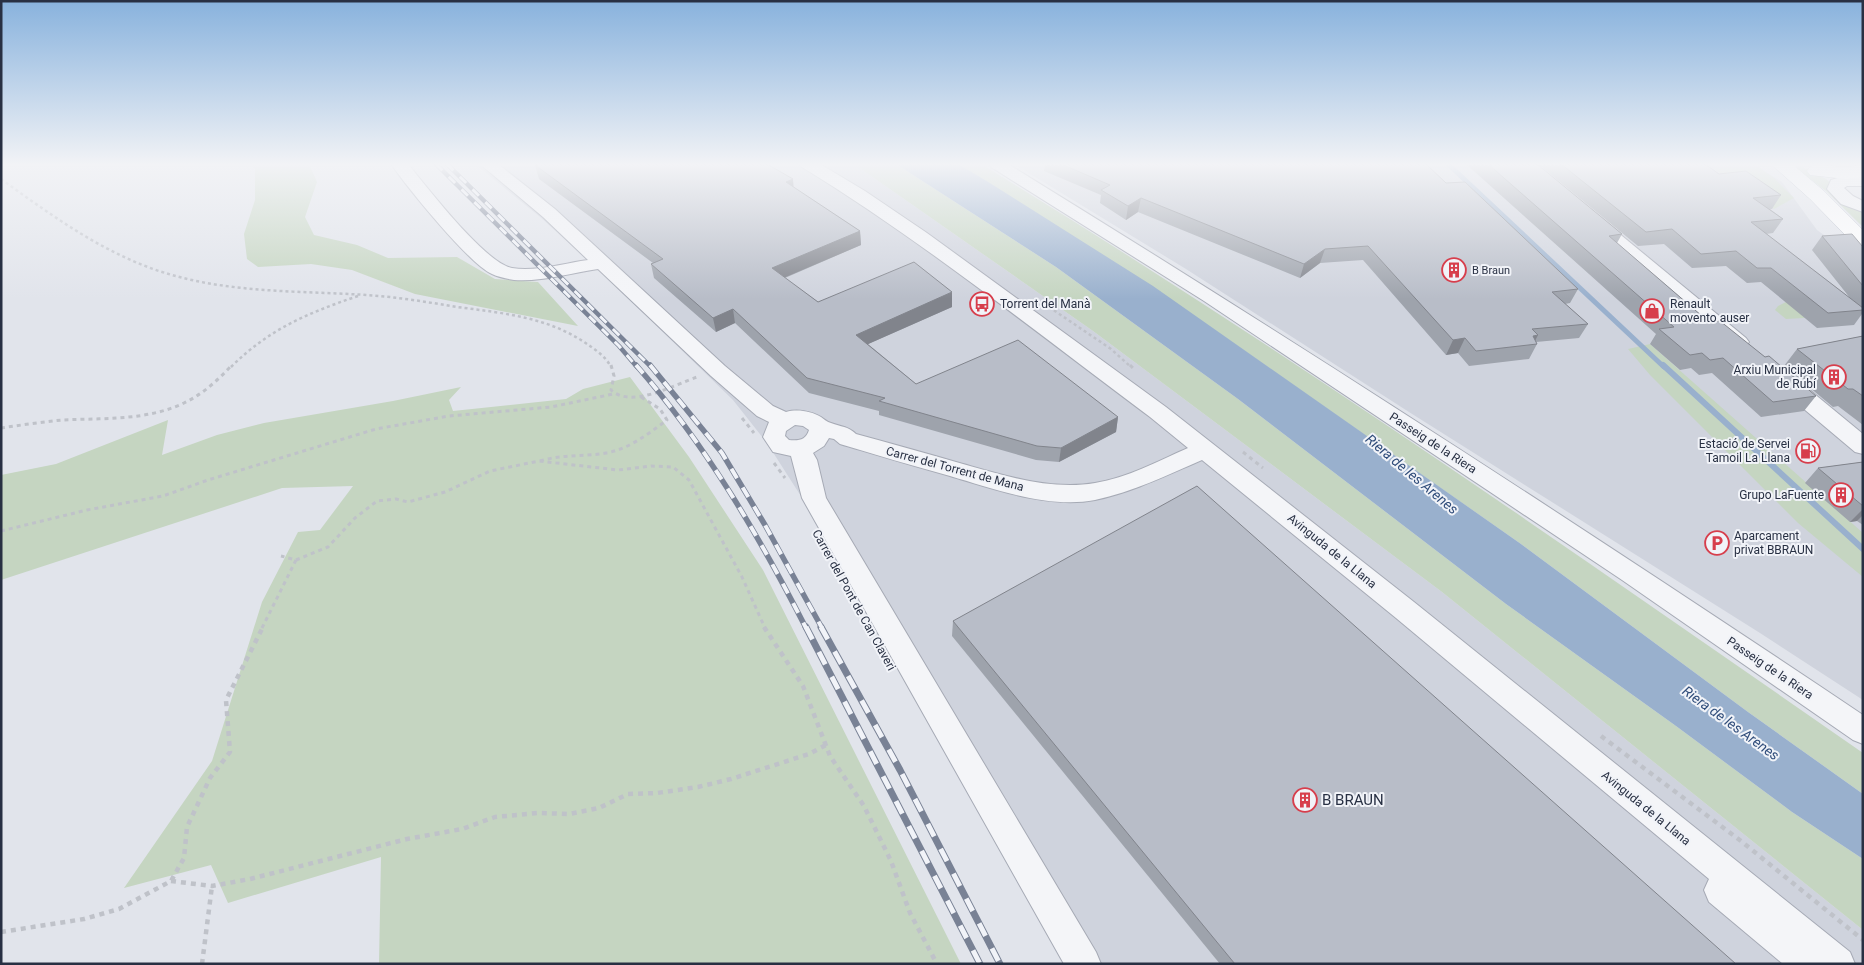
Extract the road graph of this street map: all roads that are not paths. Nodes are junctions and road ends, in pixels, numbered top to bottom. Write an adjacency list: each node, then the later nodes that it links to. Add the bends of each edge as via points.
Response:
1 (437, 209): 9 (street, via 498,270 537,274)
2 (544, 209): 9 (street)
3 (862, 209): 15 (street, Avinguda de la Llana)
4 (880, 209): 15 (street, Avinguda de la Llana, via 1095,364)
5 (1074, 209): 16 (street, Passeig de la Riera, via 1631,574)
6 (1578, 209): 10 (street)
7 (1831, 209): 8 (main road)
8 (1863, 242)
9 (602, 262): 12 (street, via 718,371 765,410)
10 (1754, 354)
11 (1776, 373): 14 (street)
12 (784, 421): 13 (street, via 805,418 815,422); 13 (street, via 775,428 773,435 781,446 789,449)
13 (812, 440): 15 (street, Carrer del Torrent de Mana, via 838,442 848,439 994,481 1060,493 1094,492 1134,481); 17 (street, Carrer del Pont de Can Claveri, via 805,460 814,498)
14 (1863, 446)
15 (1199, 452): 18 (street, Avinguda de la Llana); 19 (street, Avinguda de la Llana, via 1398,604)
16 (1863, 731)
17 (1084, 964)
18 (1810, 964)
19 (1838, 964)

